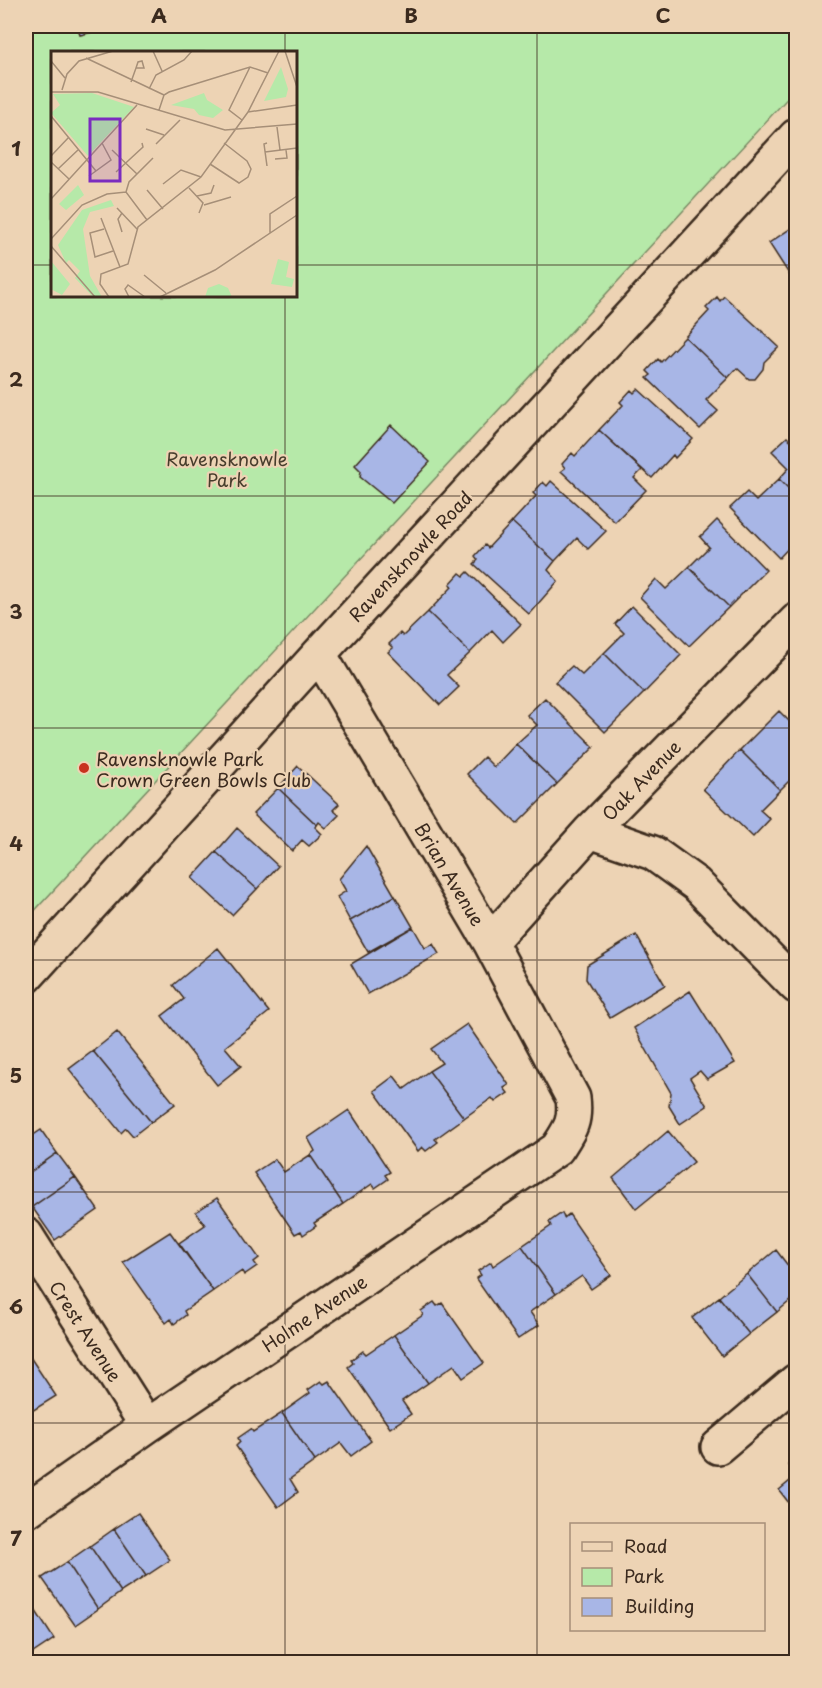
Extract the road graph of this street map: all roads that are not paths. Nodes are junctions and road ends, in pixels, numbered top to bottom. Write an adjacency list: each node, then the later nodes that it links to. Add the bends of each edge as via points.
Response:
1 (796, 136): 3 (street, Ravensknowle Road)
2 (796, 621): 4 (street, Oak Avenue)
3 (319, 654): 5 (street, Brian Avenue); 6 (street, Ravensknowle Road)
4 (591, 831): 5 (street, Oak Avenue); 7 (street, via 653,853 696,884)
5 (490, 942): 8 (street, Brian Avenue)
6 (26, 977)
7 (796, 986)
8 (573, 1098): 11 (street, Holme Avenue, via 575,1116 557,1149)
9 (26, 1235): 11 (street, Crest Avenue)
10 (796, 1381): 12 (street)
11 (147, 1426): 13 (street, Holme Avenue)
12 (718, 1447)
13 (26, 1511)

